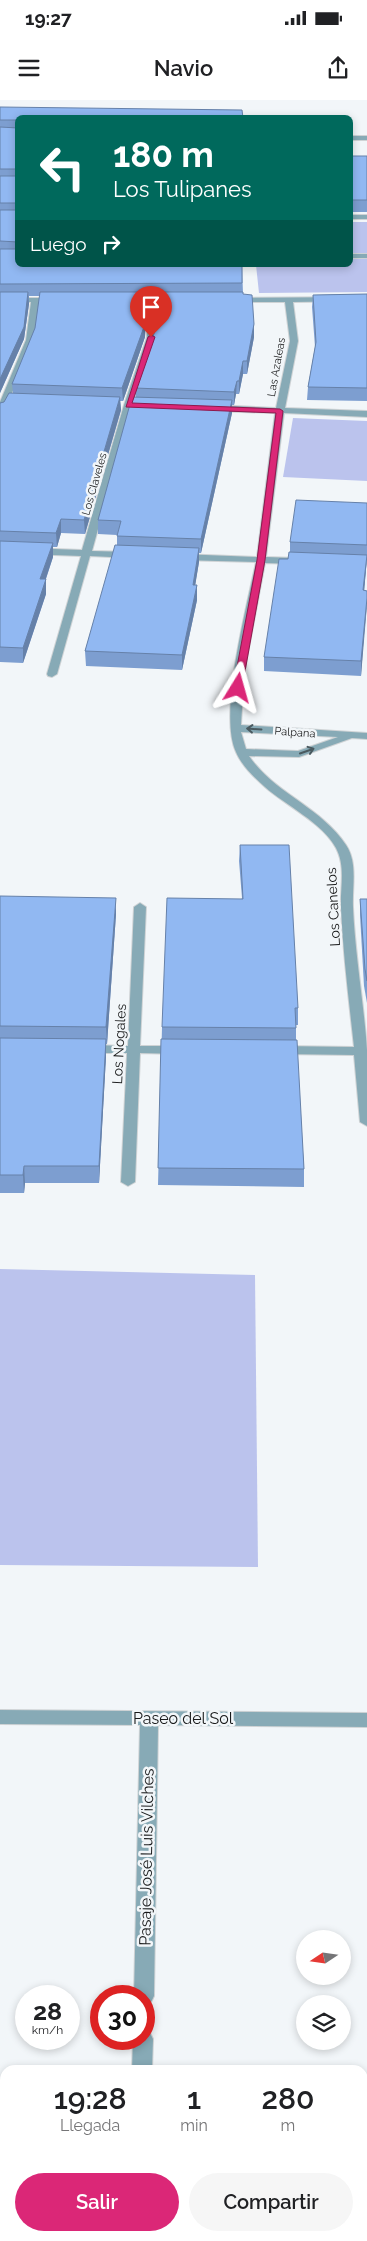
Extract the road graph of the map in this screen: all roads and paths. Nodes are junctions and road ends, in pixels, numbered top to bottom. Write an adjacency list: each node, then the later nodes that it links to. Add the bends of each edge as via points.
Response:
1 (353, 138): 2 (street)
2 (367, 138)
3 (367, 217): 4 (street)
4 (353, 218)
5 (353, 256): 6 (street)
6 (367, 256)
7 (367, 299): 13 (street)
8 (0, 300): 9 (street)
9 (35, 300): 10 (street); 14 (street, via 30,340)
10 (64, 300)
11 (152, 300): 20 (street, Los Claveles, via 151,337)
12 (230, 300): 13 (street)
13 (290, 300): 16 (street, Las Azaleas, via 294,342)
14 (6, 401): 17 (street)
15 (204, 408): 16 (street)
16 (280, 411): 18 (street); 23 (street, Las Azaleas)
17 (0, 412)
18 (367, 414)
19 (0, 550): 20 (street)
20 (86, 553): 21 (street); 25 (street, Los Claveles)
21 (145, 556)
22 (174, 557): 23 (street)
23 (261, 560): 24 (street); 26 (street, Las Azaleas)
24 (309, 562)
25 (52, 674)
26 (239, 674): 27 (street, Los Canelos)
27 (235, 728): 28 (street, Palpana, one-way to 27); 30 (street, Los Canelos)
28 (355, 736): 29 (street, Palpana); 30 (street, Palpana, one-way to 28, via 300,754)
29 (367, 736)
30 (242, 752): 36 (street, Los Canelos, via 253,770 317,820 341,846 348,866 347,907)
31 (140, 907): 33 (street, Los Nogales)
32 (76, 1049): 33 (street)
33 (134, 1050): 34 (street); 38 (street, Los Nogales)
34 (193, 1050)
35 (271, 1050): 36 (street)
36 (364, 1051): 37 (street, Los Canelos)
37 (367, 1122)
38 (128, 1182)
39 (0, 1717): 40 (street, Paseo del Sol)
40 (149, 1718): 41 (street, Paseo del Sol); 42 (street, Pasaje José Luis Vilches)
41 (367, 1720)
42 (144, 1985)
43 (143, 2050): 44 (street)
44 (142, 2065)

